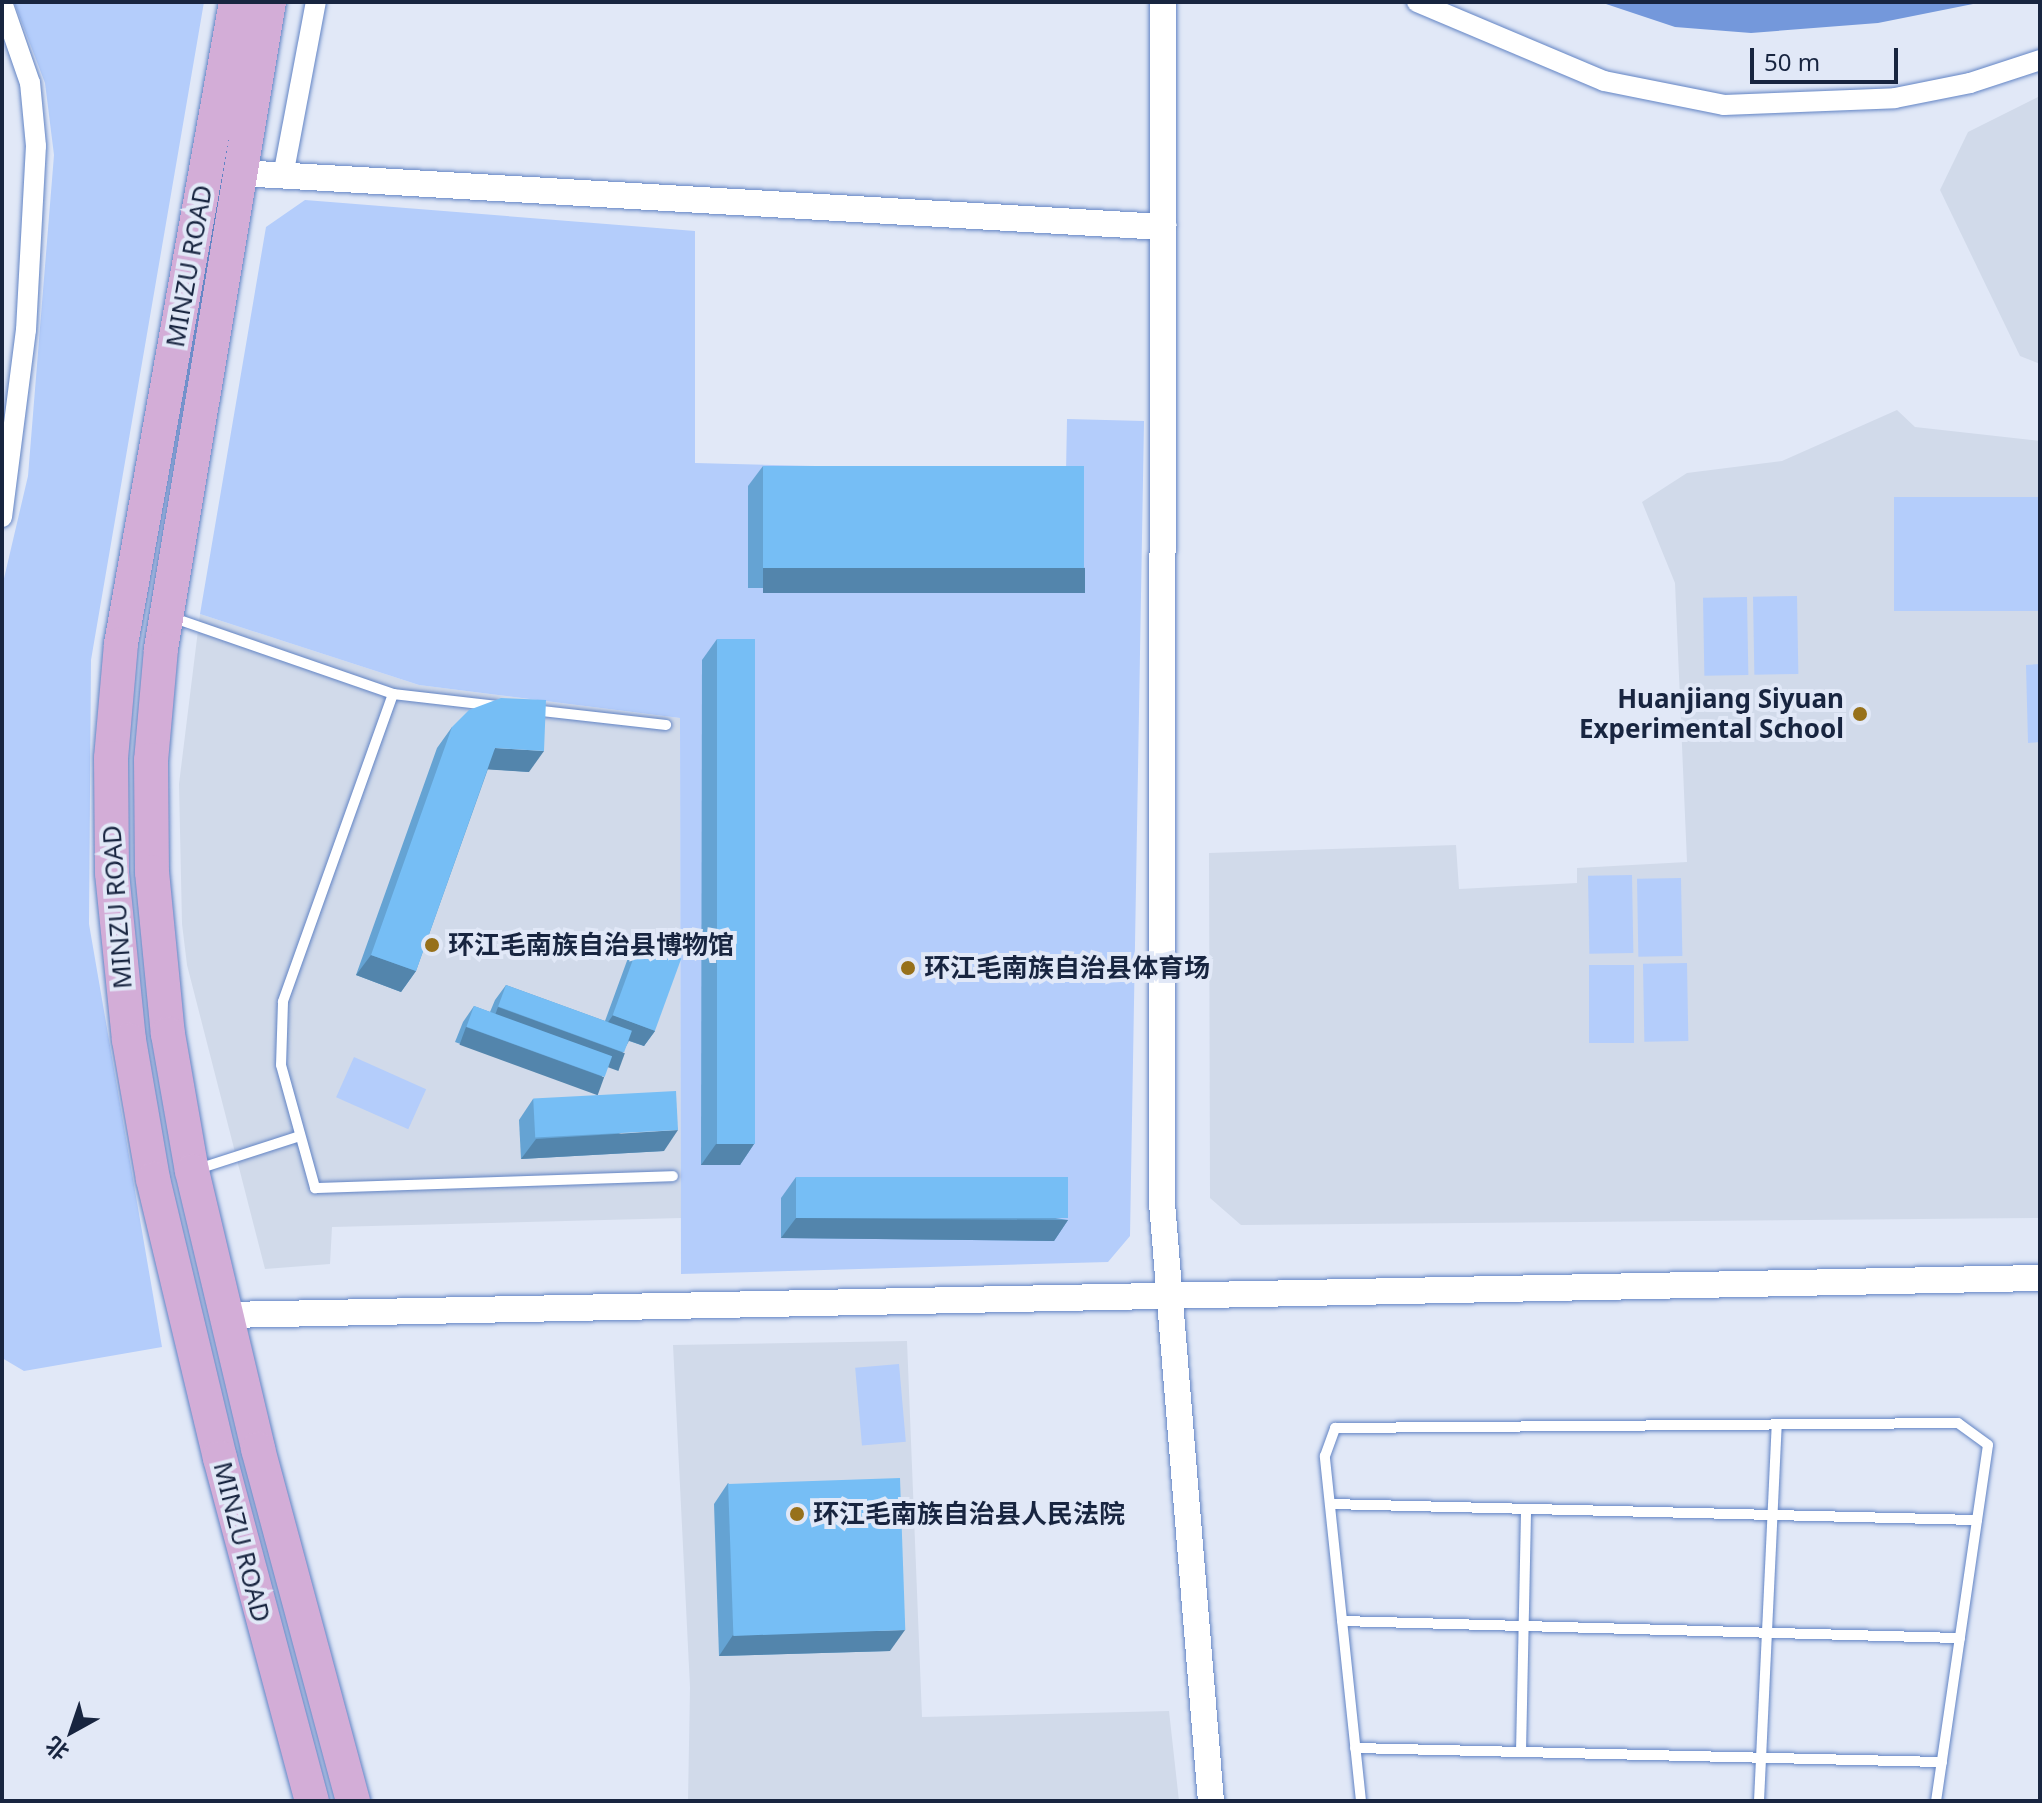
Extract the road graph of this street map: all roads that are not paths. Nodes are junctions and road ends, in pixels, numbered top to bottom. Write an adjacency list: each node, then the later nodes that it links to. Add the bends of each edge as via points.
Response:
1 (2, 2): 11 (street, via 30,83 36,146 26,330)
2 (236, 2): 34 (main road, MINZU ROAD, via 121,644 111,758 112,873 129,1040 156,1193)
3 (269, 2): 8 (main road, MINZU ROAD)
4 (316, 2): 9 (street)
5 (1163, 2): 10 (street)
6 (1417, 2): 7 (street, via 1604,81 1724,105 1895,98 1970,83)
7 (2040, 60)
8 (240, 173): 9 (street); 12 (main road, MINZU ROAD)
9 (283, 176): 10 (street)
10 (1163, 227): 19 (street, via 1159,1120)
11 (2, 517)
12 (166, 616): 13 (lane); 16 (main road, MINZU ROAD, via 151,760 152,872 168,1034)
13 (393, 694): 14 (lane); 15 (lane, via 287,980 281,1065)
14 (666, 725)
15 (300, 1136): 16 (lane); 17 (lane, via 315,1188)
16 (192, 1171): 20 (main road, MINZU ROAD)
17 (673, 1176)
18 (2040, 1278): 19 (street)
19 (1166, 1294): 20 (street); 36 (street)
20 (226, 1315): 35 (main road, MINZU ROAD)
21 (1777, 1424): 22 (lane, via 1335,1428 1325,1456); 24 (lane); 25 (lane, via 1969,1427 1988,1445)
22 (1330, 1504): 23 (lane); 26 (lane)
23 (1526, 1509): 24 (lane); 27 (lane)
24 (1773, 1515): 25 (lane); 28 (lane)
25 (1977, 1520): 29 (lane)
26 (1342, 1621): 27 (lane); 30 (lane)
27 (1524, 1626): 28 (lane); 31 (lane)
28 (1767, 1633): 29 (lane); 32 (lane)
29 (1960, 1638): 33 (lane)
30 (1355, 1748): 31 (lane); 37 (lane)
31 (1521, 1752): 32 (lane)
32 (1761, 1758): 33 (lane); 38 (lane)
33 (1942, 1762): 39 (lane)
34 (312, 1801)
35 (353, 1801)
36 (1211, 1801)
37 (1361, 1801)
38 (1759, 1801)
39 (1936, 1801)

